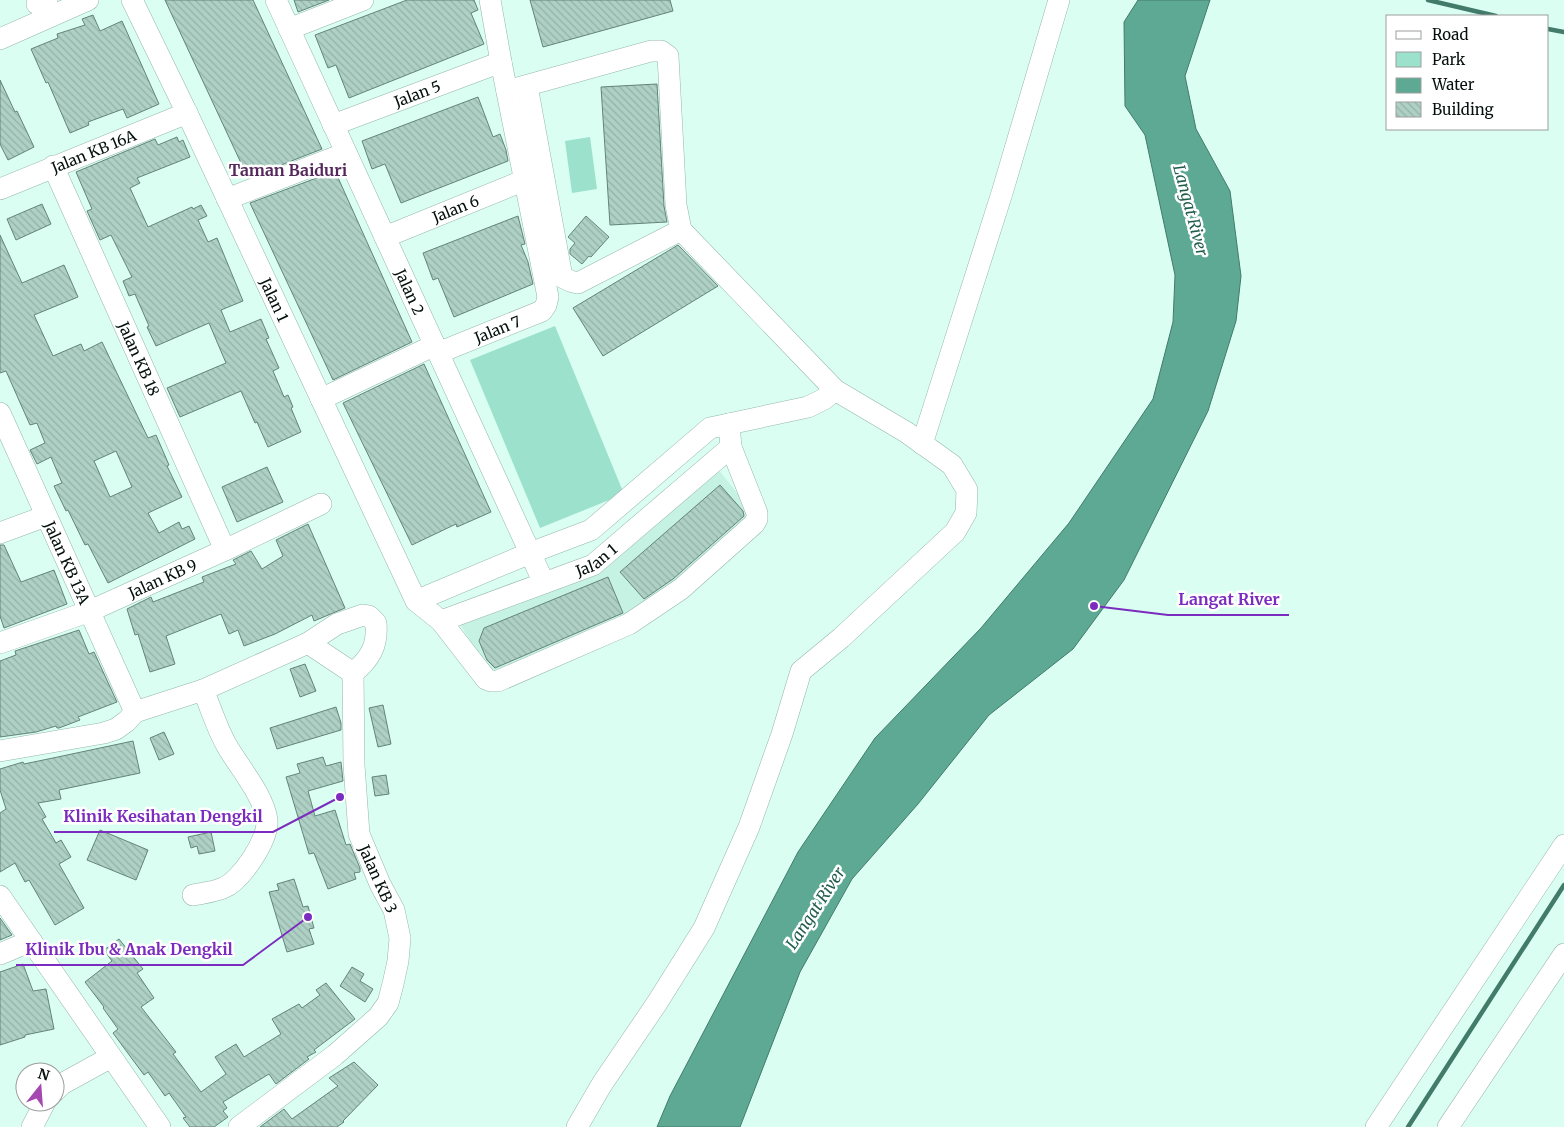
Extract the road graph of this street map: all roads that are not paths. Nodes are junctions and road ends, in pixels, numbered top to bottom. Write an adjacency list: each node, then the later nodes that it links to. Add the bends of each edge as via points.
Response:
1 (88, 0): 8 (street)
2 (132, 0): 11 (street, Jalan 1)
3 (276, 0): 7 (street, Jalan 2)
4 (363, 0): 7 (street)
5 (490, 0): 9 (street)
6 (1059, 0): 25 (street)
7 (289, 29): 12 (street, Jalan 2)
8 (0, 39)
9 (501, 62): 10 (street); 12 (street, Jalan 5)
10 (517, 88): 15 (street); 18 (street, via 562,276 578,283); 18 (street, via 651,51 660,51 668,56 676,205)
11 (187, 113): 14 (street, Jalan KB 16A); 17 (street, Jalan 1)
12 (334, 125): 13 (street, Jalan 2)
13 (346, 153): 17 (street); 19 (street, Jalan 2)
14 (53, 166): 16 (street, Jalan KB 16A); 30 (street, Jalan KB 18)
15 (526, 180): 19 (street, Jalan 6); 20 (street, Jalan 7, via 548,297 546,305 542,311)
16 (0, 189)
17 (227, 199): 22 (street, Jalan 1)
18 (681, 230): 21 (street)
19 (385, 237): 20 (street, Jalan 2)
20 (436, 349): 22 (street, Jalan 7); 31 (street, Jalan 2)
21 (835, 390): 23 (street, Jalan 1, via 808,406); 25 (street)
22 (321, 399): 33 (street, Jalan 1)
23 (728, 424): 26 (street); 31 (street, Jalan 1, via 710,428 591,530)
24 (3, 427): 28 (street, Jalan KB 13A)
25 (922, 444): 54 (street, via 952,465 967,490 966,513 955,532 801,671 748,827 704,928)
26 (731, 447): 32 (street, Jalan 1, via 593,565); 35 (street, via 757,519 681,588 629,624 498,681 491,681 486,679)
27 (321, 504): 30 (street, Jalan KB 9)
28 (46, 516): 29 (street); 34 (street, Jalan KB 13A)
29 (0, 533)
30 (225, 550): 34 (street, Jalan KB 9)
31 (530, 553): 32 (street, Jalan 2); 33 (street, Jalan 1)
32 (544, 583): 35 (street, Jalan 1)
33 (416, 601): 35 (street, Jalan 1)
34 (90, 611): 36 (street, Jalan KB 9); 40 (street, Jalan KB 13A)
35 (441, 621)
36 (0, 643)
37 (308, 643): 38 (street); 38 (street, via 337,624 358,616 369,616 376,623 377,634 366,663); 39 (street)
38 (353, 673): 53 (street, Jalan KB 3, via 359,834 394,910 400,938 393,984 388,1003 378,1017 335,1055)
39 (203, 690): 40 (street); 44 (street, via 226,744 258,796 267,820 258,850 243,871 224,888)
40 (135, 712): 41 (street, via 116,729 104,733)
41 (0, 751)
42 (1564, 845): 55 (street)
43 (0, 896): 45 (street)
44 (193, 896)
45 (30, 941): 46 (street); 48 (street)
46 (0, 954)
47 (1564, 954): 56 (street)
48 (111, 1057): 49 (street); 52 (street)
49 (65, 1082)
50 (40, 1112): 51 (street)
51 (32, 1127)
52 (160, 1127)
53 (239, 1127)
54 (577, 1127)
55 (1376, 1127)
56 (1448, 1127)

